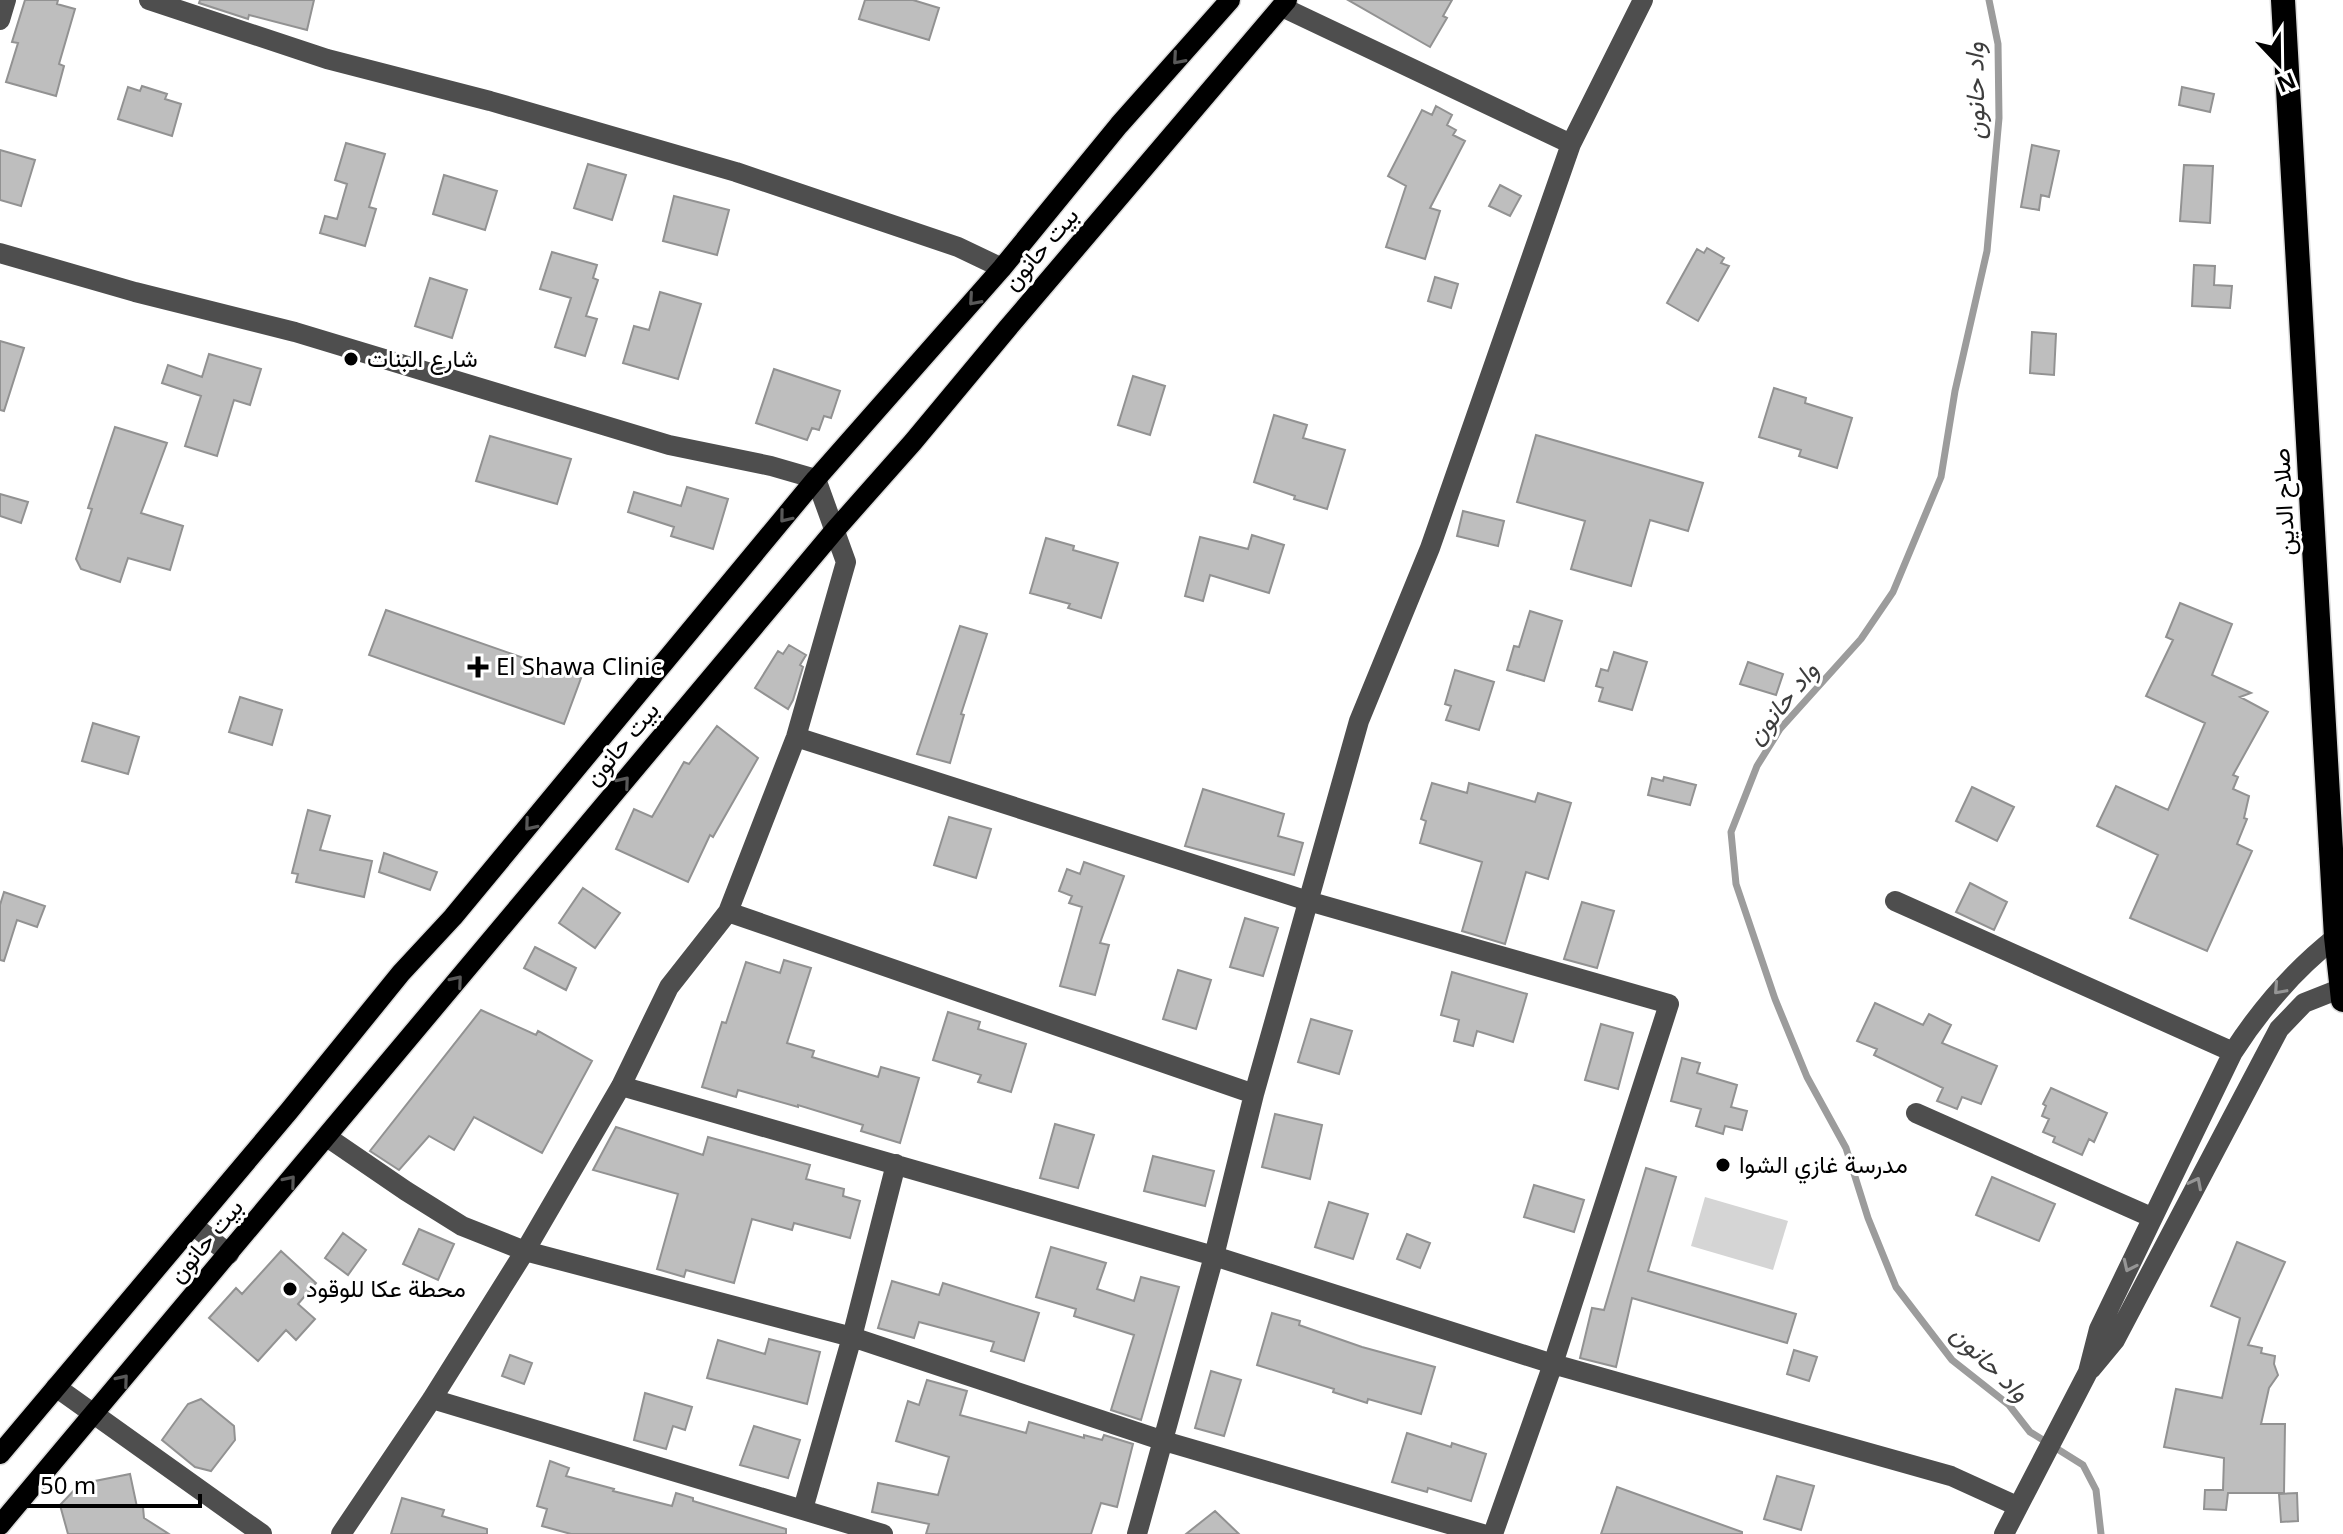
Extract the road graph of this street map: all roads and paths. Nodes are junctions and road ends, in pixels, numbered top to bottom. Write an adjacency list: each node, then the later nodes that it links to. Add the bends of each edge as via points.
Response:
1 (6, 0): 7 (street)
2 (149, 0): 10 (street, via 327,59 736,172 958,247)
3 (1230, 0): 10 (main road, بيت حانون, one-way to 10)
4 (1643, 0): 8 (street)
5 (2283, 0): 14 (highway, صلاح الدين)
6 (1285, 3): 8 (street); 12 (main road, بيت حانون)
7 (0, 20)
8 (1571, 144): 15 (street, via 1430,548 1359,721)
9 (0, 253): 11 (street, via 295,332 669,445)
10 (1002, 268): 11 (main road, بيت حانون, one-way to 11)
11 (816, 479): 12 (street); 27 (main road, بيت حانون, one-way to 27)
12 (835, 530): 13 (street, via 846,562); 24 (main road, بيت حانون, one-way to 12)
13 (796, 737): 15 (street); 17 (street)
14 (2337, 830): 18 (highway, صلاح الدين)
15 (1308, 901): 22 (street); 32 (street, via 1669,1004)
16 (1895, 901): 20 (street)
17 (728, 912): 21 (street, via 669,987); 22 (street)
18 (2336, 937): 19 (highway, صلاح الدين); 20 (street, one-way to 20, via 2281,987)
19 (2342, 994): 33 (street, one-way to 19, via 2115,1340 2279,1029 2304,1003)
20 (2233, 1052): 26 (street)
21 (621, 1086): 25 (street); 28 (street)
22 (1254, 1094): 30 (street)
23 (1916, 1113): 26 (street)
24 (327, 1137): 28 (street, via 462,1226); 29 (main road, بيت حانون, one-way to 24)
25 (896, 1164): 30 (street); 31 (street)
26 (2151, 1217): 33 (street, one-way to 33, via 2099,1329)
27 (193, 1225): 29 (street); 34 (main road, بيت حانون)
28 (525, 1251): 31 (street); 35 (street)
29 (229, 1254): 36 (main road, بيت حانون, one-way to 29)
30 (1214, 1256): 32 (street); 37 (street)
31 (852, 1337): 37 (street); 40 (street)
32 (1553, 1364): 39 (street, via 1951,1476); 47 (street)
33 (2088, 1372): 39 (street)
34 (56, 1387): 36 (street); 38 (main road, بيت حانون)
35 (432, 1399): 40 (street); 43 (street)
36 (94, 1414): 41 (main road, بيت حانون); 42 (street)
37 (1164, 1441): 45 (street); 46 (street)
38 (0, 1454)
39 (2017, 1506): 48 (street)
40 (803, 1509): 44 (street)
41 (0, 1525)
42 (262, 1534)
43 (341, 1534)
44 (883, 1534)
45 (1137, 1534)
46 (1483, 1534)
47 (1493, 1534)
48 (2004, 1534)

